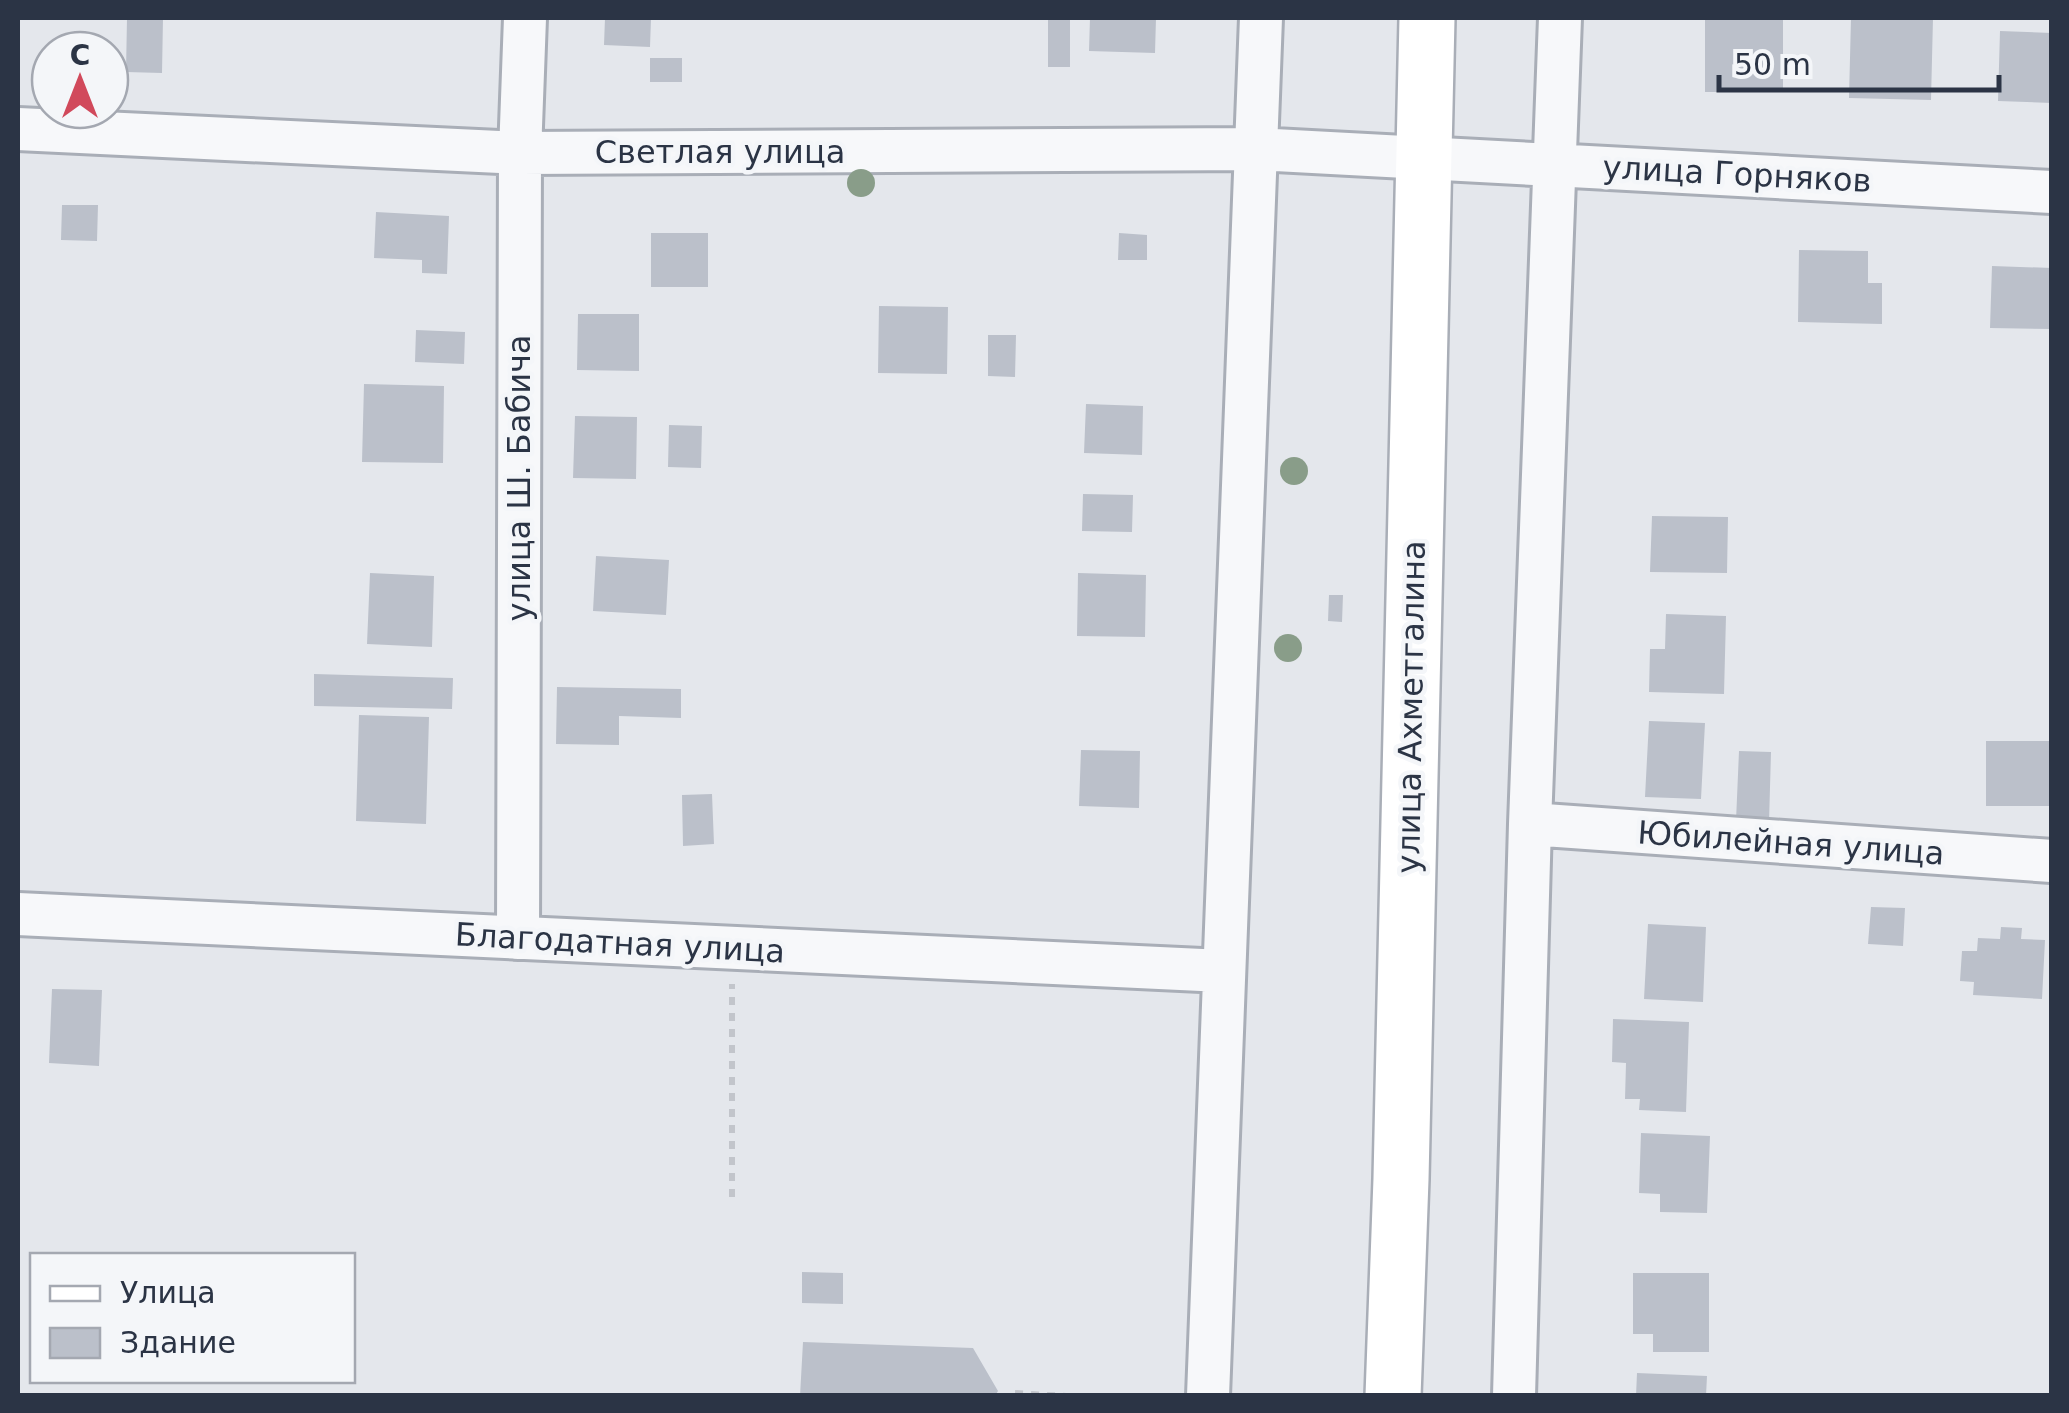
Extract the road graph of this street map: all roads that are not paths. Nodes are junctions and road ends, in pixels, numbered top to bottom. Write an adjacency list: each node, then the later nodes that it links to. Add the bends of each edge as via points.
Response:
1 (525, 18): 7 (street, улица Ш. Бабича)
2 (1262, 18): 6 (street)
3 (1427, 18): 8 (main road, улица Ахметгалина)
4 (1560, 18): 9 (street)
5 (18, 129): 7 (street, Светлая улица)
6 (1256, 150): 7 (street, Светлая улица); 8 (street, Светлая улица); 15 (street)
7 (520, 153): 14 (street, улица Ш. Бабича)
8 (1422, 159): 9 (street, улица Горняков); 17 (main road, улица Ахметгалина)
9 (1554, 164): 10 (street, улица Горняков); 11 (street)
10 (2052, 192)
11 (1530, 824): 12 (street, Юбилейная улица); 18 (street)
12 (2052, 862)
13 (18, 914): 14 (street, Благодатная улица)
14 (518, 938): 15 (street, Благодатная улица)
15 (1222, 971): 16 (street)
16 (1208, 1396)
17 (1393, 1396)
18 (1514, 1396)

